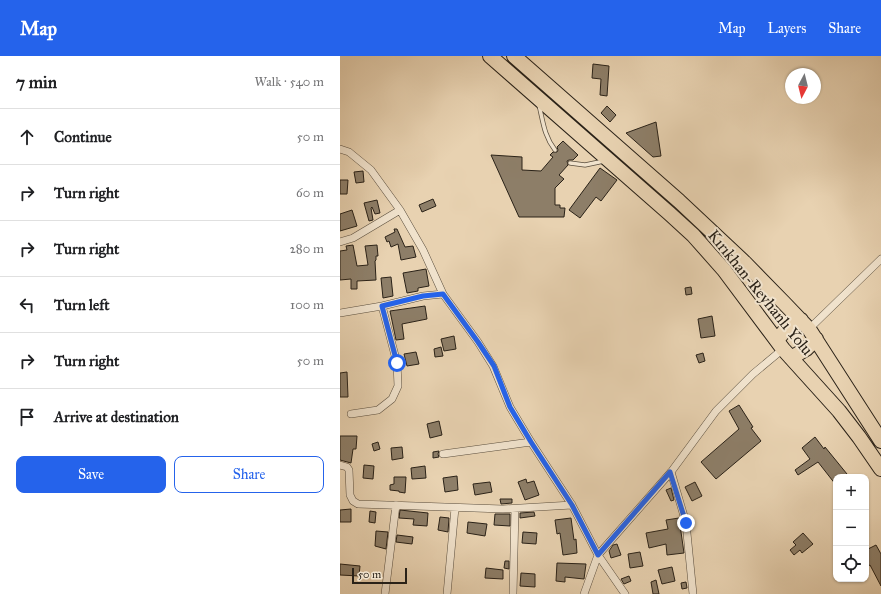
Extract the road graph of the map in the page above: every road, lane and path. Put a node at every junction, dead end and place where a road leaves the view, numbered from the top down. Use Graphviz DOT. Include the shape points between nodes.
graph roads {
  1 [pos="490,56"];
  2 [pos="514,56"];
  3 [pos="532,94"];
  4 [pos="341,148"];
  5 [pos="555,150"];
  6 [pos="608,160"];
  7 [pos="570,163"];
  8 [pos="400,210"];
  9 [pos="340,242"];
  10 [pos="881,259"];
  11 [pos="443,294"];
  12 [pos="382,306"];
  13 [pos="340,313"];
  14 [pos="808,329"];
  15 [pos="784,349"];
  16 [pos="351,414"];
  17 [pos="881,441"];
  18 [pos="531,442"];
  19 [pos="443,454"];
  20 [pos="340,465"];
  21 [pos="881,469"];
  22 [pos="670,472"];
  23 [pos="396,505"];
  24 [pos="572,505"];
  25 [pos="456,508"];
  26 [pos="515,509"];
  27 [pos="598,555"];
  28 [pos="385,594"];
  29 [pos="446,594"];
  30 [pos="513,594"];
  31 [pos="584,594"];
  32 [pos="625,594"];
  33 [pos="693,594"];
  1 -- 3 [label="highway, Kırıkhan-Reyhanlı Yolu"];
  2 -- 14 [label="highway, Kırıkhan-Reyhanlı Yolu" via="711,231"];
  3 -- 5 [label="lane" via="539,106 544,130"];
  3 -- 6 [label="highway, Kırıkhan-Reyhanlı Yolu"];
  4 -- 8 [label="street" via="371,170"];
  6 -- 7 [label="lane" via="585,165"];
  6 -- 15 [label="highway, Kırıkhan-Reyhanlı Yolu" via="670,214 711,255"];
  8 -- 9 [label="street" via="353,238"];
  8 -- 11 [label="street" via="423,250"];
  10 -- 14 [label="street"];
  11 -- 12 [label="street"];
  11 -- 18 [label="street" via="494,366 510,407"];
  12 -- 13 [label="street"];
  12 -- 16 [label="street" via="397,363 398,386 392,399 378,410"];
  14 -- 15 [label="highway" via="806,349"];
  14 -- 15 [label="highway" via="787,328"];
  14 -- 17 [label="highway, Kırıkhan-Reyhanlı Yolu"];
  15 -- 21 [label="highway, Kırıkhan-Reyhanlı Yolu" via="839,411"];
  15 -- 22 [label="street" via="716,410"];
  18 -- 19 [label="street"];
  18 -- 24 [label="street"];
  20 -- 23 [label="street" via="349,470 350,495 353,501 365,505"];
  22 -- 27 [label="street"];
  22 -- 33 [label="street" via="686,523"];
  23 -- 25 [label="street"];
  23 -- 28 [label="street"];
  24 -- 26 [label="street"];
  24 -- 27 [label="street"];
  25 -- 26 [label="street"];
  25 -- 29 [label="street"];
  26 -- 30 [label="street"];
  27 -- 31 [label="street"];
  27 -- 32 [label="street"];
}
